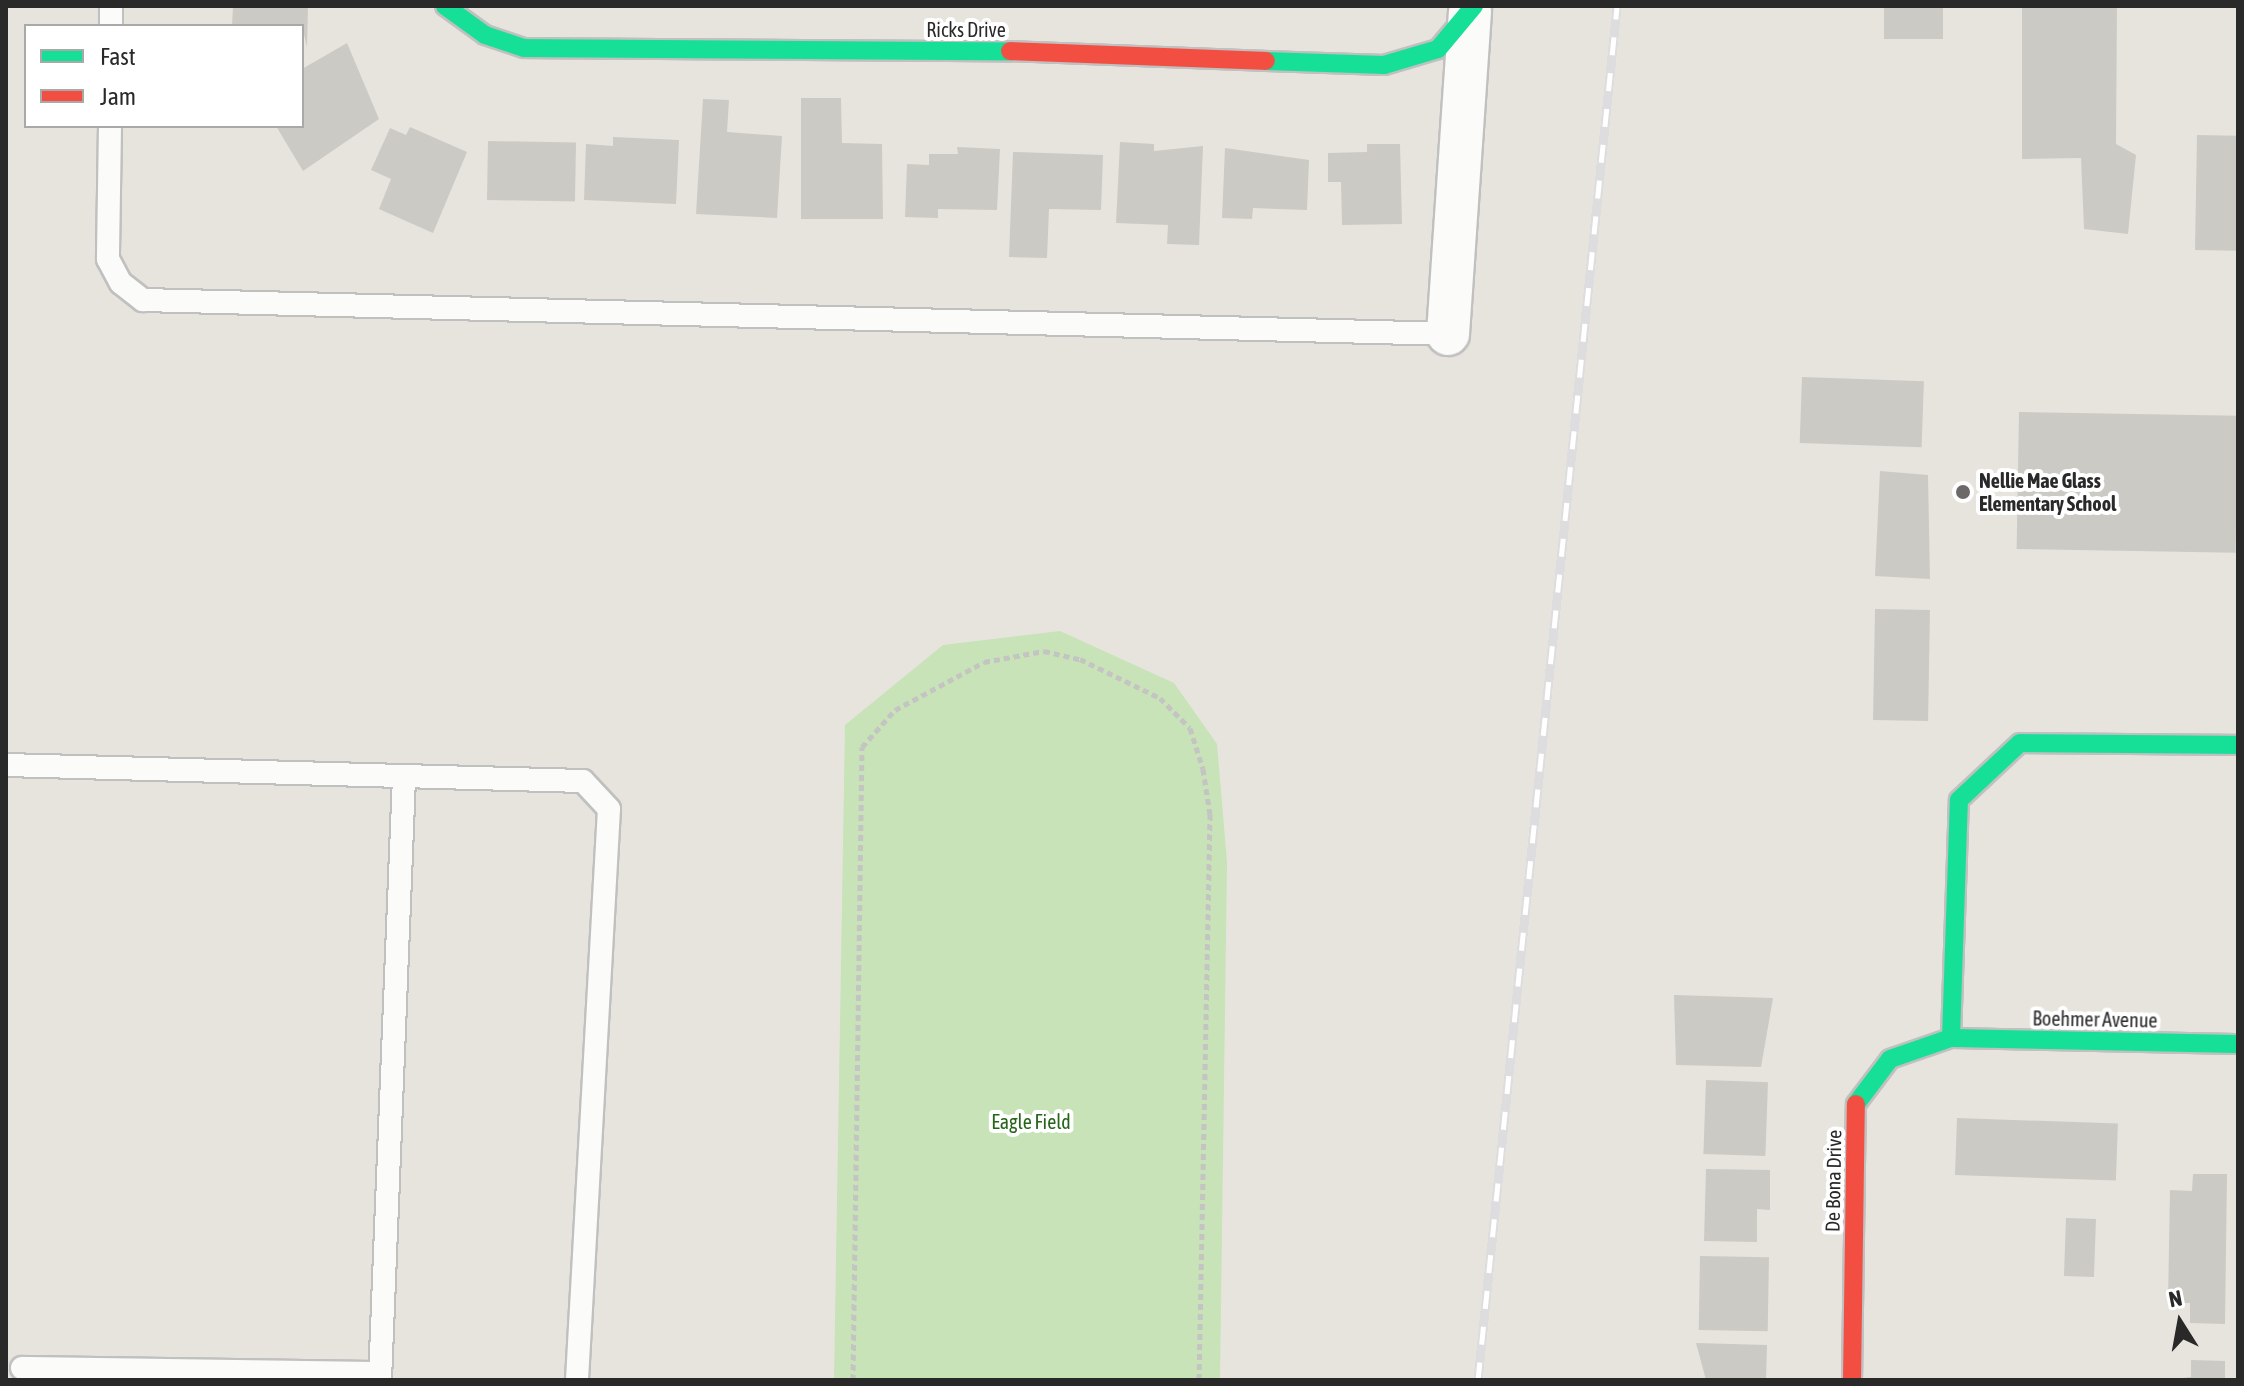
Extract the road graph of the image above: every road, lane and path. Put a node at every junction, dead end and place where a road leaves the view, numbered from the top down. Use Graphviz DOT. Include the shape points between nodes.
graph roads {
  1 [pos="445,6"];
  2 [pos="1472,9"];
  3 [pos="110,128"];
  4 [pos="1448,334"];
  5 [pos="2238,745"];
  6 [pos="6,765"];
  7 [pos="404,776"];
  8 [pos="1951,1038"];
  9 [pos="2238,1044"];
  10 [pos="22,1368"];
  11 [pos="179,1374"];
  12 [pos="380,1376"];
  13 [pos="577,1380"];
  14 [pos="853,1380"];
  15 [pos="1199,1380"];
  16 [pos="1852,1380"];
  1 -- 2 [label="street, Ricks Drive" via="485,35 540,49 987,50 1384,65 1438,49"];
  2 -- 4 [label="street"];
  3 -- 4 [label="lane" via="108,259 121,283 143,300"];
  5 -- 8 [label="street" via="2020,743 1959,800"];
  6 -- 7 [label="lane"];
  7 -- 12 [label="lane"];
  7 -- 13 [label="lane" via="583,781 609,809"];
  8 -- 9 [label="street, Boehmer Avenue"];
  8 -- 16 [label="street, De Bona Drive" via="1890,1059 1856,1101"];
  10 -- 11 [label="lane"];
  11 -- 12 [label="lane"];
  14 -- 15 [label="path" via="862,747 895,710 984,662 1044,651 1080,659 1160,698 1190,728 1203,769 1210,814"];
}
